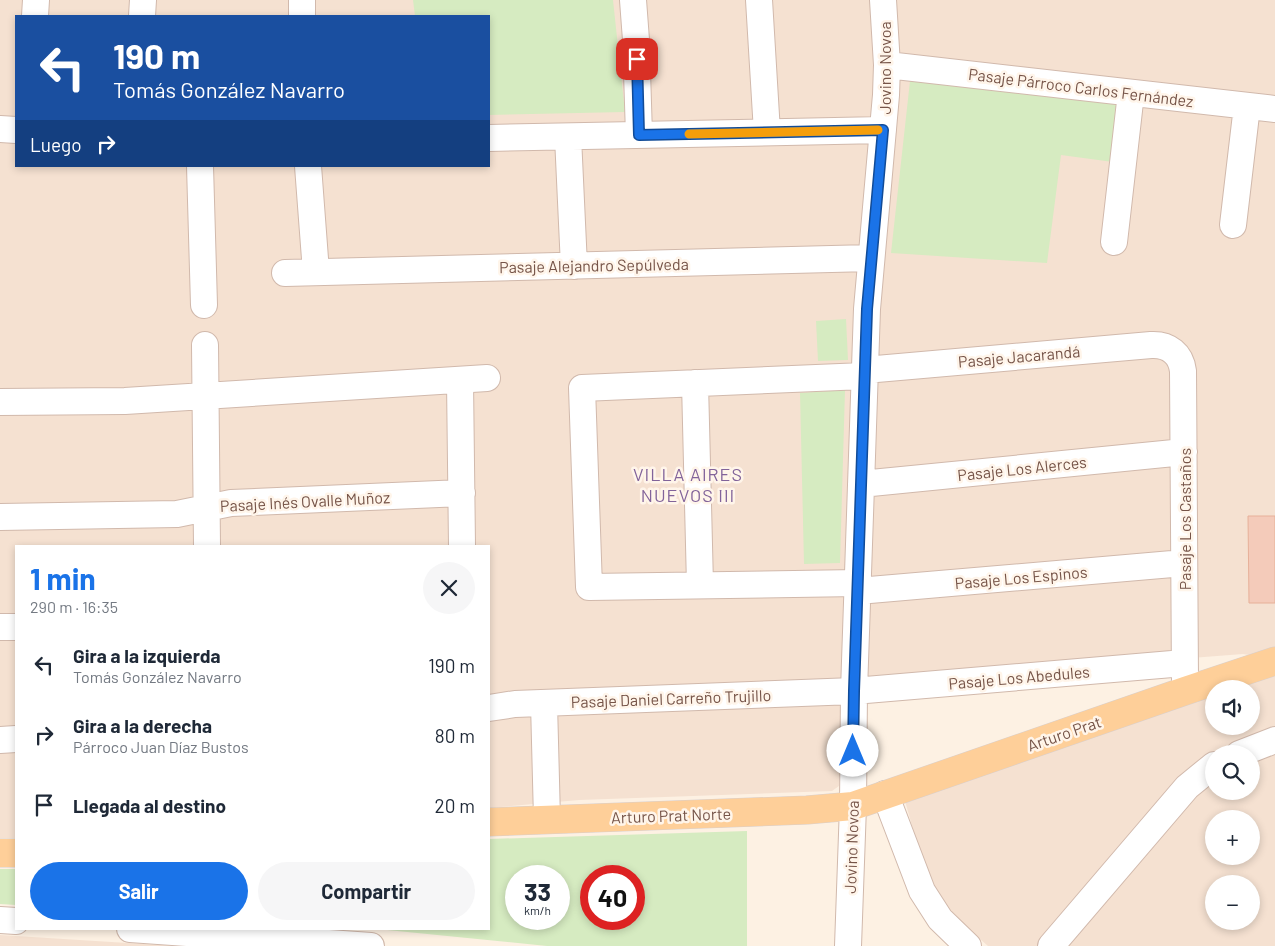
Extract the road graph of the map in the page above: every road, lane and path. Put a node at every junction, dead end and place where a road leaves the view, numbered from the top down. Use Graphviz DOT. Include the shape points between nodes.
graph roads {
  1 [pos="36,0"];
  2 [pos="143,0"];
  3 [pos="302,0"];
  4 [pos="633,0"];
  5 [pos="759,0"];
  6 [pos="883,0"];
  7 [pos="35,15"];
  8 [pos="142,15"];
  9 [pos="302,15"];
  10 [pos="887,65"];
  11 [pos="1130,93"];
  12 [pos="1247,106"];
  13 [pos="1275,110"];
  14 [pos="0,129"];
  15 [pos="15,130"];
  16 [pos="883,130"];
  17 [pos="767,132"];
  18 [pos="639,135"];
  19 [pos="568,136"];
  20 [pos="490,138"];
  21 [pos="200,167"];
  22 [pos="308,167"];
  23 [pos="1233,225"];
  24 [pos="1114,242"];
  25 [pos="871,258"];
  26 [pos="574,266"];
  27 [pos="316,272"];
  28 [pos="285,273"];
  29 [pos="204,305"];
  30 [pos="205,345"];
  31 [pos="1173,350"];
  32 [pos="865,373"];
  33 [pos="487,378"];
  34 [pos="460,381"];
  35 [pos="695,383"];
  36 [pos="205,395"];
  37 [pos="0,402"];
  38 [pos="1184,452"];
  39 [pos="861,484"];
  40 [pos="462,493"];
  41 [pos="207,508"];
  42 [pos="0,517"];
  43 [pos="207,545"];
  44 [pos="462,545"];
  45 [pos="1184,563"];
  46 [pos="700,585"];
  47 [pos="589,587"];
  48 [pos="858,587"];
  49 [pos="0,627"];
  50 [pos="15,627"];
  51 [pos="1275,661"];
  52 [pos="1184,664"];
  53 [pos="854,691"];
  54 [pos="1185,691"];
  55 [pos="544,703"];
  56 [pos="490,708"];
  57 [pos="15,739"];
  58 [pos="0,740"];
  59 [pos="1275,740"];
  60 [pos="1260,746"];
  61 [pos="1205,772"];
  62 [pos="886,794"];
  63 [pos="853,806"];
  64 [pos="547,819"];
  65 [pos="490,822"];
  66 [pos="0,853"];
  67 [pos="15,853"];
  68 [pos="0,920"];
  69 [pos="15,921"];
  70 [pos="142,930"];
  71 [pos="214,936"];
  72 [pos="371,946"];
  73 [pos="848,946"];
  74 [pos="968,946"];
  75 [pos="1051,946"];
  1 -- 7 [label="street"];
  2 -- 8 [label="street"];
  3 -- 9 [label="street"];
  4 -- 18 [label="street"];
  5 -- 17 [label="street"];
  6 -- 10 [label="street, Jovino Novoa"];
  10 -- 11 [label="street, Pasaje Párroco Carlos Fernández"];
  10 -- 16 [label="street, Jovino Novoa"];
  11 -- 12 [label="street, Pasaje Párroco Carlos Fernández"];
  11 -- 24 [label="street"];
  12 -- 13 [label="street, Pasaje Párroco Carlos Fernández"];
  12 -- 23 [label="street"];
  14 -- 15 [label="street"];
  16 -- 17 [label="street"];
  16 -- 25 [label="street, Jovino Novoa"];
  17 -- 18 [label="street"];
  18 -- 19 [label="street"];
  19 -- 20 [label="street"];
  19 -- 26 [label="street"];
  21 -- 29 [label="street"];
  22 -- 27 [label="street"];
  25 -- 26 [label="street, Pasaje Alejandro Sepúlveda"];
  25 -- 32 [label="street, Jovino Novoa"];
  26 -- 27 [label="street, Pasaje Alejandro Sepúlveda"];
  27 -- 28 [label="street, Pasaje Alejandro Sepúlveda"];
  30 -- 36 [label="street"];
  31 -- 32 [label="street, Pasaje Jacarandá" via="1152,345"];
  31 -- 38 [label="street, Pasaje Los Castaños" via="1182,363 1183,371"];
  32 -- 35 [label="street, Pasaje Jacarandá"];
  32 -- 39 [label="street, Jovino Novoa"];
  33 -- 34 [label="street"];
  34 -- 36 [label="street"];
  34 -- 40 [label="street"];
  35 -- 46 [label="street"];
  35 -- 47 [label="street, Pasaje Jacarandá" via="582,388"];
  36 -- 37 [label="street" via="125,401"];
  36 -- 41 [label="street"];
  38 -- 39 [label="street, Pasaje Los Alerces"];
  38 -- 45 [label="street, Pasaje Los Castaños"];
  39 -- 48 [label="street, Jovino Novoa"];
  40 -- 41 [label="street, Pasaje Inés Ovalle Muñoz" via="230,503"];
  40 -- 44 [label="street"];
  41 -- 42 [label="street, Pasaje Inés Ovalle Muñoz" via="177,514"];
  41 -- 43 [label="street"];
  45 -- 48 [label="street, Pasaje Los Espinos"];
  45 -- 52 [label="street, Pasaje Los Castaños"];
  46 -- 47 [label="street, Pasaje Los Espinos"];
  46 -- 48 [label="street, Pasaje Los Espinos"];
  48 -- 53 [label="street, Jovino Novoa"];
  49 -- 50 [label="street"];
  51 -- 54 [label="main road, Arturo Prat"];
  52 -- 53 [label="street, Pasaje Los Abedules"];
  52 -- 54 [label="street, Pasaje Los Castaños"];
  53 -- 55 [label="street, Pasaje Daniel Carreño Trujillo"];
  53 -- 63 [label="street, Jovino Novoa"];
  54 -- 62 [label="main road, Arturo Prat"];
  55 -- 56 [label="street, Pasaje Daniel Carreño Trujillo"];
  55 -- 64 [label="street"];
  57 -- 58 [label="street"];
  59 -- 60 [label="street"];
  61 -- 75 [label="street" via="1187,787"];
  62 -- 63 [label="main road, Arturo Prat"];
  62 -- 74 [label="street" via="922,891 940,919"];
  63 -- 64 [label="main road, Arturo Prat Norte"];
  63 -- 73 [label="street, Jovino Novoa"];
  64 -- 65 [label="main road, Arturo Prat Norte"];
  66 -- 67 [label="main road"];
  68 -- 69 [label="street"];
  70 -- 71 [label="street"];
  71 -- 72 [label="street"];
}
